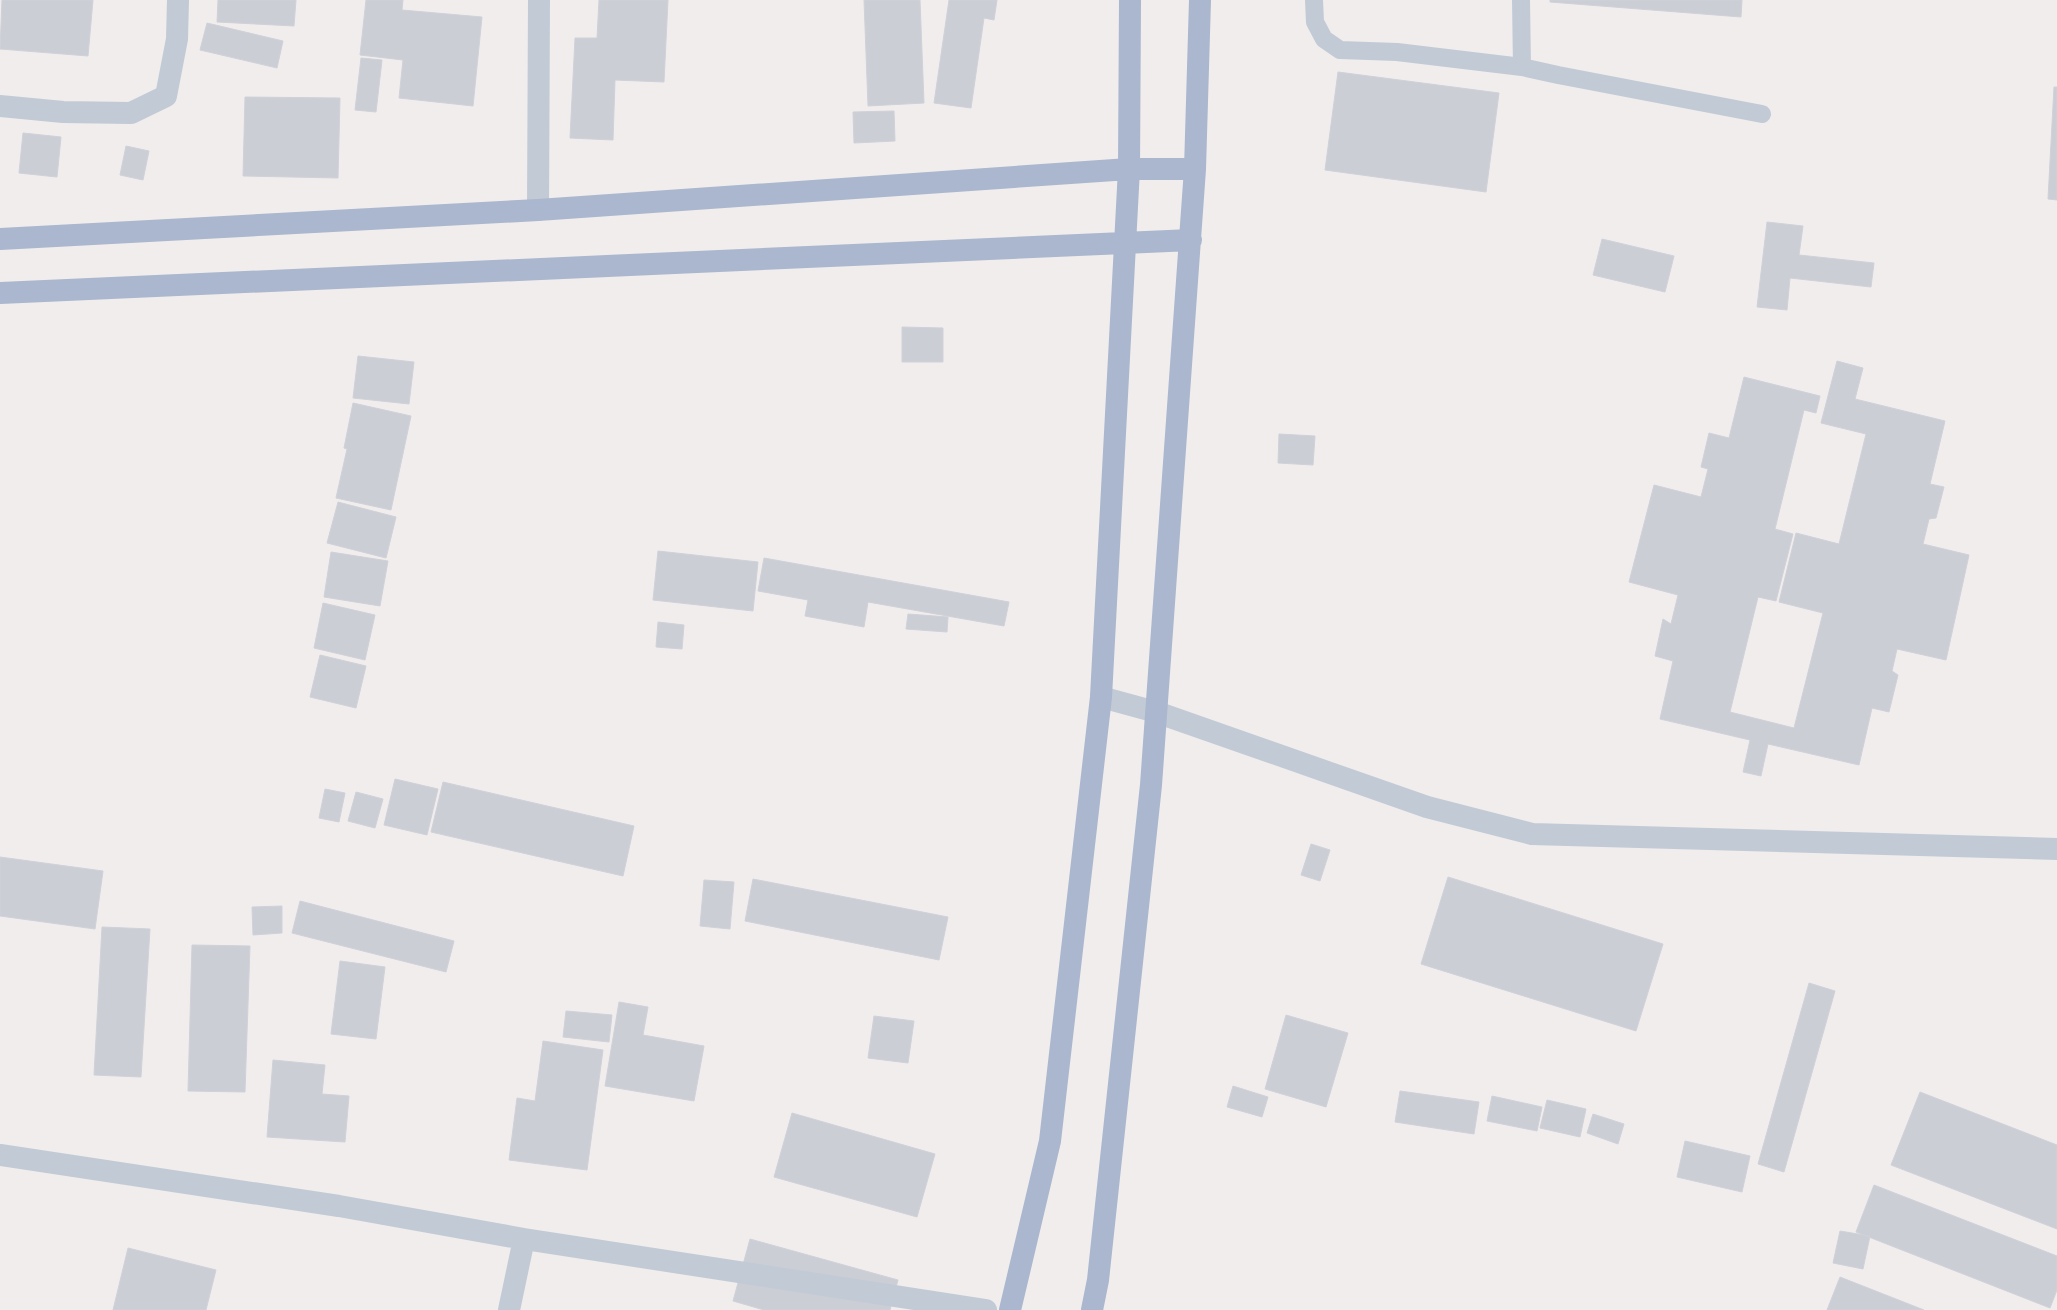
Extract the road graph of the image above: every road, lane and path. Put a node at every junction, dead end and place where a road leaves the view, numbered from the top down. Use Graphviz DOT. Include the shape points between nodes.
graph roads {
  1 [pos="178,0"];
  2 [pos="539,0"];
  3 [pos="1130,0"];
  4 [pos="1200,0"];
  5 [pos="1314,0"];
  6 [pos="1522,0"];
  7 [pos="1522,67"];
  8 [pos="0,106"];
  9 [pos="1762,114"];
  10 [pos="1129,169"];
  11 [pos="1195,169"];
  12 [pos="538,210"];
  13 [pos="0,240"];
  14 [pos="1191,240"];
  15 [pos="1126,243"];
  16 [pos="0,293"];
  17 [pos="1101,697"];
  18 [pos="1156,712"];
  19 [pos="2057,849"];
  20 [pos="0,1155"];
  21 [pos="524,1239"];
  22 [pos="508,1310"];
  23 [pos="986,1310"];
  24 [pos="1010,1310"];
  25 [pos="1092,1310"];
  1 -- 8 [label="street" via="177,39 166,96 131,113 63,112"];
  2 -- 12 [label="street"];
  3 -- 10 [label="main road"];
  4 -- 11 [label="main road"];
  5 -- 7 [label="lane" via="1314,22 1324,39 1340,50 1397,52"];
  6 -- 7 [label="lane"];
  7 -- 9 [label="lane"];
  10 -- 11 [label="main road"];
  10 -- 12 [label="main road"];
  10 -- 15 [label="main road"];
  11 -- 14 [label="main road"];
  12 -- 13 [label="main road"];
  14 -- 15 [label="main road"];
  14 -- 18 [label="main road"];
  15 -- 16 [label="main road"];
  15 -- 17 [label="main road"];
  17 -- 18 [label="street"];
  17 -- 24 [label="main road" via="1050,1141"];
  18 -- 19 [label="street" via="1427,807 1532,834"];
  18 -- 25 [label="main road" via="1151,785 1098,1280"];
  20 -- 21 [label="street" via="339,1206"];
  21 -- 22 [label="street"];
  21 -- 23 [label="street"];
}
